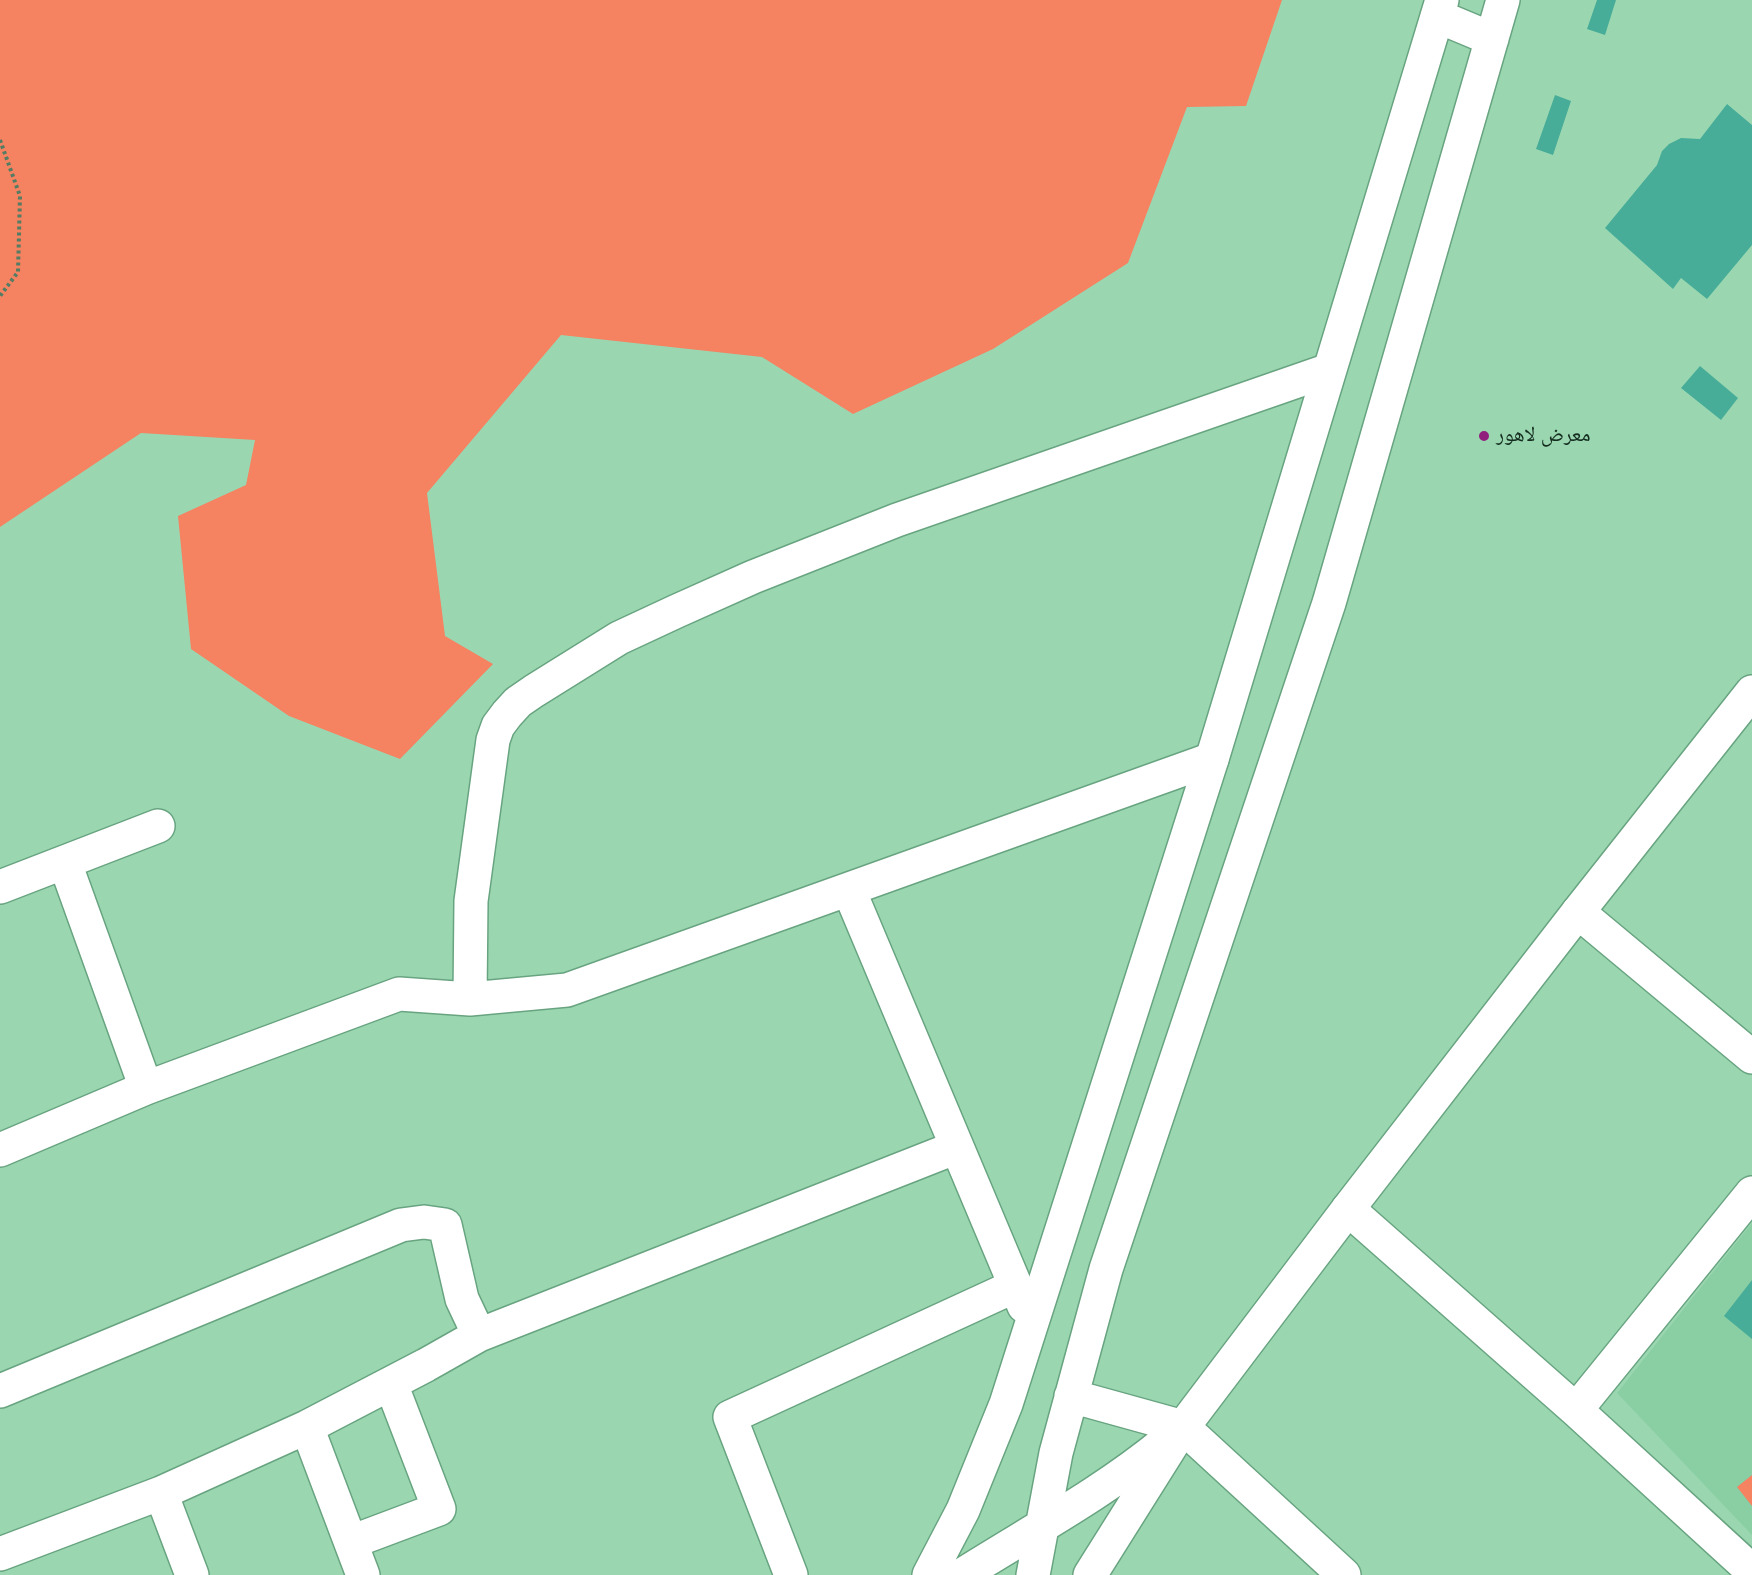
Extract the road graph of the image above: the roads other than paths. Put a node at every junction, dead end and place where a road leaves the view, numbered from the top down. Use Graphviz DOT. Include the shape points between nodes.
graph roads {
  1 [pos="1503,0"];
  2 [pos="1440,8"];
  3 [pos="1492,39"];
  4 [pos="1329,370"];
  5 [pos="1752,692"];
  6 [pos="1212,759"];
  7 [pos="158,826"];
  8 [pos="65,863"];
  9 [pos="0,887"];
  10 [pos="849,890"];
  11 [pos="1578,912"];
  12 [pos="470,999"];
  13 [pos="1752,1057"];
  14 [pos="146,1088"];
  15 [pos="957,1147"];
  16 [pos="0,1150"];
  17 [pos="1752,1193"];
  18 [pos="1348,1209"];
  19 [pos="1016,1286"];
  20 [pos="462,1299"];
  21 [pos="1032,1323"];
  22 [pos="479,1335"];
  23 [pos="426,1365"];
  24 [pos="391,1384"];
  25 [pos="0,1390"];
  26 [pos="1071,1396"];
  27 [pos="1576,1410"];
  28 [pos="307,1427"];
  29 [pos="1183,1427"];
  30 [pos="161,1493"];
  31 [pos="1041,1525"];
  32 [pos="351,1542"];
  33 [pos="1,1550"];
  34 [pos="1752,1571"];
  35 [pos="192,1575"];
  36 [pos="363,1575"];
  37 [pos="791,1575"];
  38 [pos="929,1575"];
  39 [pos="962,1575"];
  40 [pos="1033,1575"];
  41 [pos="1090,1575"];
  42 [pos="1344,1575"];
  1 -- 3 [label="street"];
  2 -- 3 [label="street"];
  2 -- 4 [label="street"];
  3 -- 26 [label="street" via="1329,603 1106,1269"];
  4 -- 6 [label="street"];
  4 -- 12 [label="street" via="897,520 753,577 619,638 534,690 507,714 493,740 471,901"];
  5 -- 11 [label="street"];
  6 -- 10 [label="street"];
  6 -- 21 [label="street"];
  7 -- 8 [label="street"];
  8 -- 9 [label="street"];
  8 -- 14 [label="street"];
  10 -- 12 [label="street" via="567,990"];
  10 -- 15 [label="street"];
  11 -- 13 [label="street"];
  11 -- 18 [label="street"];
  12 -- 14 [label="street" via="399,994"];
  14 -- 16 [label="street"];
  15 -- 19 [label="street"];
  15 -- 22 [label="street"];
  17 -- 27 [label="street"];
  18 -- 27 [label="street"];
  18 -- 29 [label="street"];
  19 -- 21 [label="street"];
  19 -- 37 [label="street" via="730,1417"];
  20 -- 22 [label="street"];
  20 -- 23 [label="street"];
  20 -- 25 [label="street" via="444,1225 401,1225"];
  21 -- 38 [label="street" via="981,1470"];
  22 -- 23 [label="street"];
  23 -- 24 [label="street"];
  24 -- 28 [label="street"];
  24 -- 32 [label="street" via="439,1509"];
  26 -- 29 [label="street"];
  26 -- 31 [label="street"];
  27 -- 34 [label="street"];
  28 -- 30 [label="street"];
  28 -- 32 [label="street"];
  29 -- 31 [label="street" via="1141,1461"];
  29 -- 41 [label="street"];
  29 -- 42 [label="street"];
  30 -- 33 [label="street"];
  30 -- 35 [label="street"];
  31 -- 39 [label="street"];
  31 -- 40 [label="street"];
  32 -- 36 [label="street"];
}
